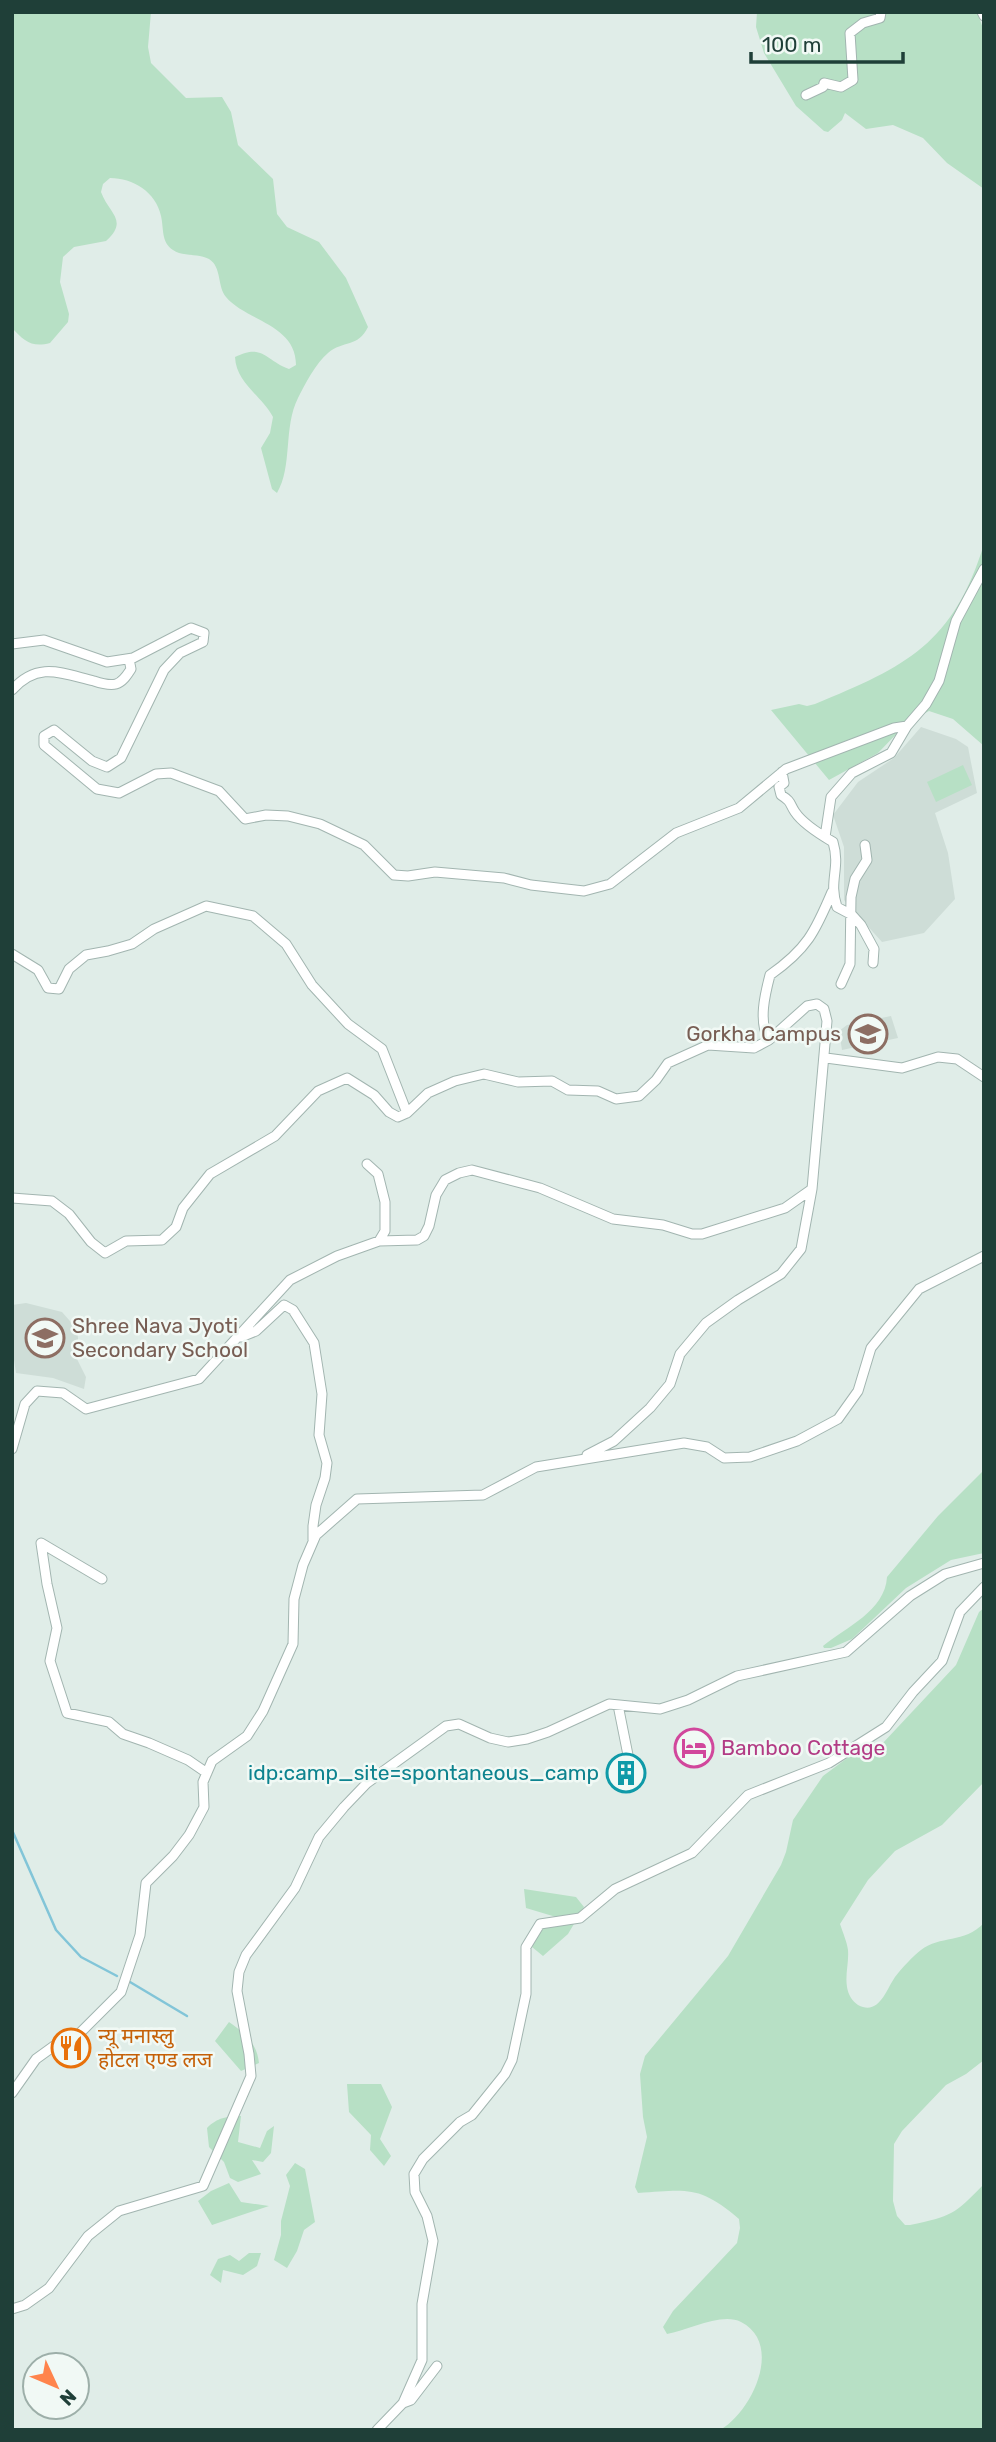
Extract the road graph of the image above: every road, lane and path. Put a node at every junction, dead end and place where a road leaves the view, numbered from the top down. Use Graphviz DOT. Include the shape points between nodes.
graph roads {
  1 [pos="881,12"];
  2 [pos="806,95"];
  3 [pos="984,569"];
  4 [pos="12,645"];
  5 [pos="129,659"];
  6 [pos="12,690"];
  7 [pos="907,726"];
  8 [pos="782,772"];
  9 [pos="825,837"];
  10 [pos="865,845"];
  11 [pos="832,892"];
  12 [pos="849,914"];
  13 [pos="12,954"];
  14 [pos="873,963"];
  15 [pos="841,984"];
  16 [pos="769,1040"];
  17 [pos="826,1058"];
  18 [pos="984,1077"];
  19 [pos="407,1113"];
  20 [pos="367,1164"];
  21 [pos="812,1189"];
  22 [pos="12,1198"];
  23 [pos="379,1241"];
  24 [pos="984,1256"];
  25 [pos="236,1339"];
  26 [pos="12,1449"];
  27 [pos="569,1462"];
  28 [pos="313,1540"];
  29 [pos="984,1563"];
  30 [pos="102,1579"];
  31 [pos="984,1587"];
  32 [pos="618,1705"];
  33 [pos="629,1760"];
  34 [pos="207,1773"];
  35 [pos="12,2093"];
  36 [pos="12,2309"];
  37 [pos="437,2366"];
  38 [pos="403,2403"];
  39 [pos="377,2430"];
  1 -- 2 [label="street" via="880,18 850,33 853,80 841,87 824,83 823,88"];
  3 -- 7 [label="street" via="956,621 939,681"];
  4 -- 5 [label="street" via="44,640 107,662"];
  5 -- 6 [label="street" via="131,669 115,685 40,671"];
  5 -- 8 [label="street" via="191,628 204,633 203,642 180,653 164,670 121,758 107,767 92,761 54,730 44,736 44,746 97,789 119,793 156,774 171,773 219,791 245,819 288,816 320,824 364,845 394,875 435,872 584,891 610,884 676,833 739,808"];
  7 -- 8 [label="street"];
  7 -- 9 [label="street" via="891,753 852,773 831,797"];
  8 -- 9 [label="street" via="781,795"];
  9 -- 11 [label="street" via="833,842 836,853"];
  10 -- 12 [label="street" via="867,860 855,879"];
  11 -- 12 [label="street" via="837,907"];
  11 -- 16 [label="street" via="815,931 794,958 770,975 764,1020"];
  12 -- 14 [label="street" via="874,949"];
  12 -- 15 [label="street" via="850,964"];
  13 -- 19 [label="street" via="38,970 48,988 59,989 69,969 86,955 132,944 206,906 253,916 286,944 312,985 348,1024 382,1049"];
  16 -- 17 [label="street" via="807,1006 817,1004 827,1021"];
  16 -- 19 [label="street" via="754,1048 708,1045 668,1063 639,1096 616,1099 598,1091 568,1090 552,1081 518,1082 484,1074 428,1093"];
  17 -- 18 [label="street" via="902,1068 938,1057 957,1059"];
  17 -- 21 [label="street"];
  19 -- 22 [label="street" via="398,1118 347,1077 318,1091 275,1136 210,1174 183,1208 176,1227 162,1240 126,1241 105,1253 52,1201"];
  20 -- 23 [label="street" via="378,1174 385,1202 385,1231"];
  21 -- 23 [label="street" via="785,1208 692,1234 613,1219 540,1188 472,1170 445,1180 424,1236"];
  21 -- 27 [label="street" via="802,1249 781,1274 706,1323 680,1354 670,1384 623,1433"];
  23 -- 25 [label="street" via="290,1280"];
  24 -- 27 [label="street" via="919,1289 870,1348 858,1391 838,1419 797,1441 750,1457 724,1458 707,1447 684,1443"];
  25 -- 26 [label="street" via="199,1379 86,1409 63,1393 37,1391 25,1404"];
  25 -- 28 [label="street" via="256,1331 284,1305 314,1343 322,1394 319,1435 327,1463"];
  27 -- 28 [label="street" via="536,1467 483,1496 357,1499"];
  28 -- 34 [label="street" via="294,1599 293,1644 263,1712 247,1736 212,1761"];
  29 -- 32 [label="street" via="945,1574 846,1651 737,1676 660,1709"];
  30 -- 34 [label="street" via="41,1542 57,1628 50,1661 67,1713 109,1722 123,1734 188,1760"];
  31 -- 38 [label="street" via="960,1612 942,1661 886,1727 829,1763 748,1795 692,1853 615,1889 580,1918 540,1924 526,1947 526,1994 505,2074 414,2174 415,2192 433,2241 422,2304 422,2360"];
  32 -- 33 [label="street"];
  32 -- 36 [label="street" via="609,1704 527,1740 508,1742 459,1724 446,1726 367,1783 318,1837 295,1888 246,1955 239,1972 237,1991 251,2076 203,2186 119,2211 88,2236 49,2288"];
  34 -- 35 [label="street" via="204,1807 189,1835 146,1883 140,1935 121,1992 78,2035 36,2059"];
  37 -- 38 [label="street" via="411,2400"];
  38 -- 39 [label="street"];
}
